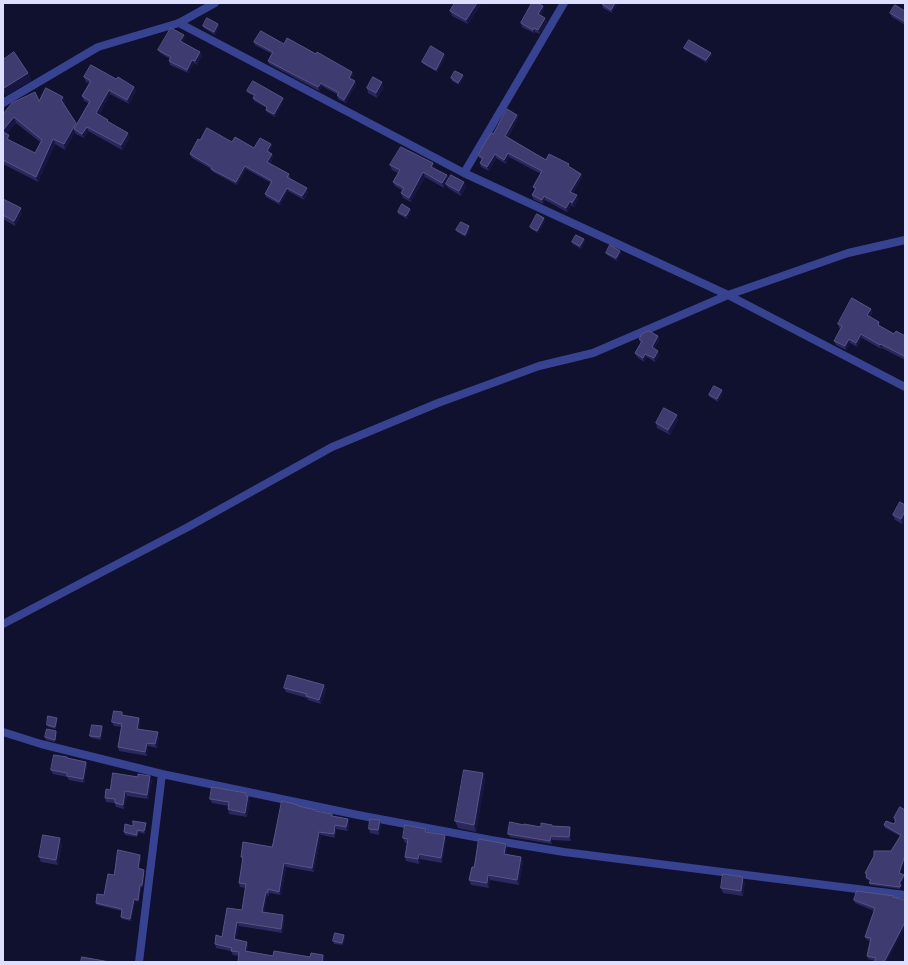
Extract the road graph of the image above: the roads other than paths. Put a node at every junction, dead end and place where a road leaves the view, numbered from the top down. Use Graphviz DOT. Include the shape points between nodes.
graph roads {
  1 [pos="215,3"];
  2 [pos="564,3"];
  3 [pos="179,23"];
  4 [pos="3,103"];
  5 [pos="464,173"];
  6 [pos="905,240"];
  7 [pos="728,295"];
  8 [pos="905,387"];
  9 [pos="3,624"];
  10 [pos="3,732"];
  11 [pos="162,774"];
  12 [pos="905,895"];
  13 [pos="139,962"];
  1 -- 3 [label="street"];
  2 -- 5 [label="street"];
  3 -- 4 [label="street" via="98,47"];
  3 -- 5 [label="street"];
  5 -- 7 [label="street"];
  6 -- 7 [label="street" via="848,253"];
  7 -- 8 [label="street"];
  7 -- 9 [label="street" via="593,353 539,366 438,403 332,447 188,527"];
  10 -- 11 [label="street"];
  11 -- 12 [label="street" via="358,815 564,852"];
  11 -- 13 [label="street"];
}
